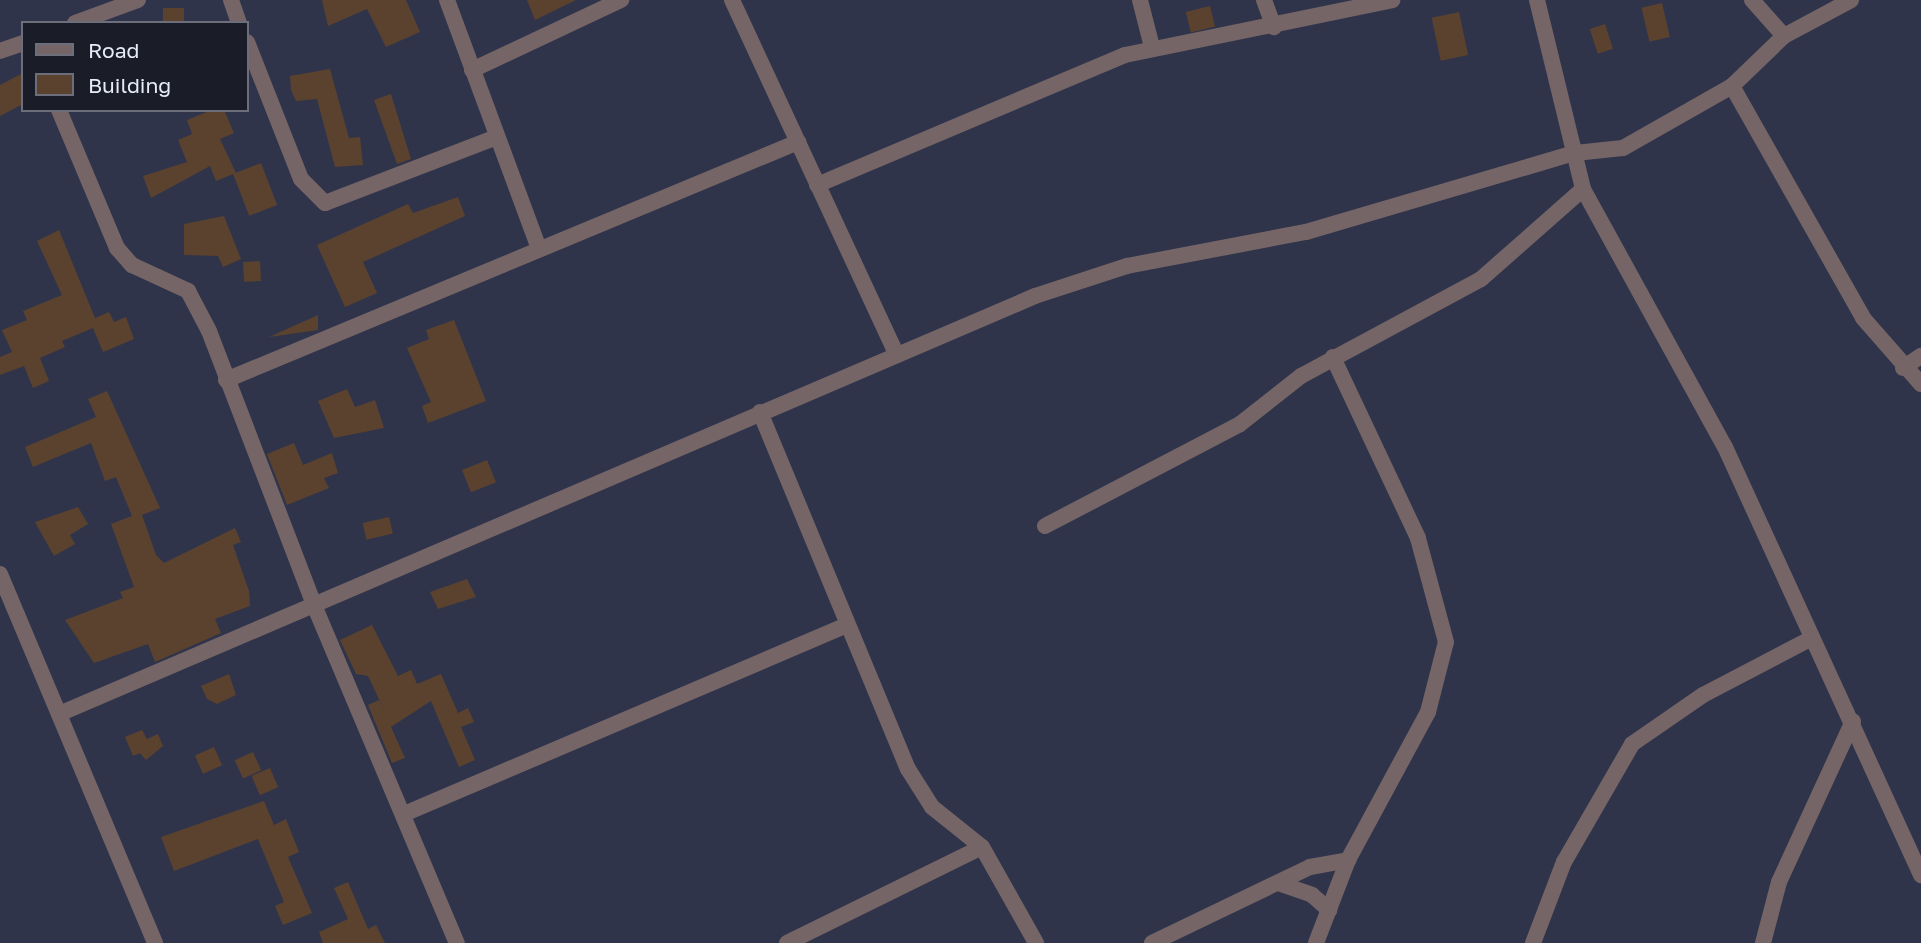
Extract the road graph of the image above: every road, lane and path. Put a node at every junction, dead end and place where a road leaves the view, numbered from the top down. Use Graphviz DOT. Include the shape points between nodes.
graph roads {
  1 [pos="138,0"];
  2 [pos="231,0"];
  3 [pos="447,0"];
  4 [pos="621,0"];
  5 [pos="732,0"];
  6 [pos="1140,0"];
  7 [pos="1264,0"];
  8 [pos="1392,0"];
  9 [pos="1537,0"];
  10 [pos="1752,0"];
  11 [pos="1851,0"];
  12 [pos="111,4"];
  13 [pos="79,21"];
  14 [pos="238,21"];
  15 [pos="1274,27"];
  16 [pos="1784,36"];
  17 [pos="21,44"];
  18 [pos="248,45"];
  19 [pos="1152,47"];
  20 [pos="0,51"];
  21 [pos="472,69"];
  22 [pos="1732,86"];
  23 [pos="60,112"];
  24 [pos="497,137"];
  25 [pos="797,142"];
  26 [pos="1575,153"];
  27 [pos="817,185"];
  28 [pos="1583,190"];
  29 [pos="539,249"];
  30 [pos="897,355"];
  31 [pos="1921,356"];
  32 [pos="1334,357"];
  33 [pos="1903,368"];
  34 [pos="226,380"];
  35 [pos="1921,384"];
  36 [pos="760,412"];
  37 [pos="1045,526"];
  38 [pos="0,574"];
  39 [pos="314,606"];
  40 [pos="844,626"];
  41 [pos="1812,638"];
  42 [pos="58,713"];
  43 [pos="1853,721"];
  44 [pos="404,814"];
  45 [pos="982,846"];
  46 [pos="1348,860"];
  47 [pos="1921,875"];
  48 [pos="1279,883"];
  49 [pos="1329,910"];
  50 [pos="155,943"];
  51 [pos="457,943"];
  52 [pos="787,943"];
  53 [pos="1036,943"];
  54 [pos="1152,943"];
  55 [pos="1316,943"];
  56 [pos="1533,943"];
  57 [pos="1763,943"];
  1 -- 12 [label="street"];
  2 -- 14 [label="street"];
  3 -- 21 [label="street"];
  4 -- 21 [label="street"];
  5 -- 25 [label="street"];
  6 -- 19 [label="street"];
  7 -- 15 [label="street"];
  8 -- 15 [label="street"];
  9 -- 26 [label="street"];
  10 -- 16 [label="street"];
  11 -- 16 [label="street"];
  12 -- 13 [label="street"];
  15 -- 19 [label="street"];
  16 -- 22 [label="street"];
  17 -- 20 [label="street"];
  18 -- 24 [label="street" via="301,179 325,203"];
  19 -- 27 [label="street"];
  21 -- 24 [label="street"];
  22 -- 26 [label="street" via="1623,148"];
  22 -- 33 [label="street" via="1863,318"];
  23 -- 34 [label="street" via="117,248 132,265 188,291"];
  24 -- 29 [label="street"];
  25 -- 27 [label="street"];
  25 -- 29 [label="street"];
  26 -- 28 [label="street"];
  26 -- 30 [label="street" via="1306,232 1127,266 1035,296"];
  27 -- 30 [label="street"];
  28 -- 32 [label="street" via="1481,279"];
  28 -- 41 [label="street" via="1725,447"];
  29 -- 34 [label="street"];
  30 -- 36 [label="street"];
  31 -- 33 [label="street"];
  32 -- 37 [label="street" via="1240,424"];
  32 -- 46 [label="street" via="1418,538 1446,642 1428,712"];
  33 -- 35 [label="street"];
  34 -- 39 [label="street"];
  36 -- 39 [label="street"];
  36 -- 40 [label="street"];
  38 -- 42 [label="street"];
  39 -- 42 [label="street"];
  39 -- 44 [label="street"];
  40 -- 44 [label="street"];
  40 -- 45 [label="street" via="908,769 932,807"];
  41 -- 43 [label="street"];
  41 -- 56 [label="street" via="1703,695 1632,744 1564,862"];
  42 -- 50 [label="street"];
  43 -- 47 [label="street"];
  43 -- 57 [label="street" via="1784,870"];
  44 -- 51 [label="street"];
  45 -- 52 [label="street"];
  45 -- 53 [label="street"];
  46 -- 48 [label="street" via="1328,861"];
  46 -- 49 [label="street"];
  48 -- 49 [label="street" via="1312,895"];
  48 -- 54 [label="street"];
  49 -- 55 [label="street"];
}
